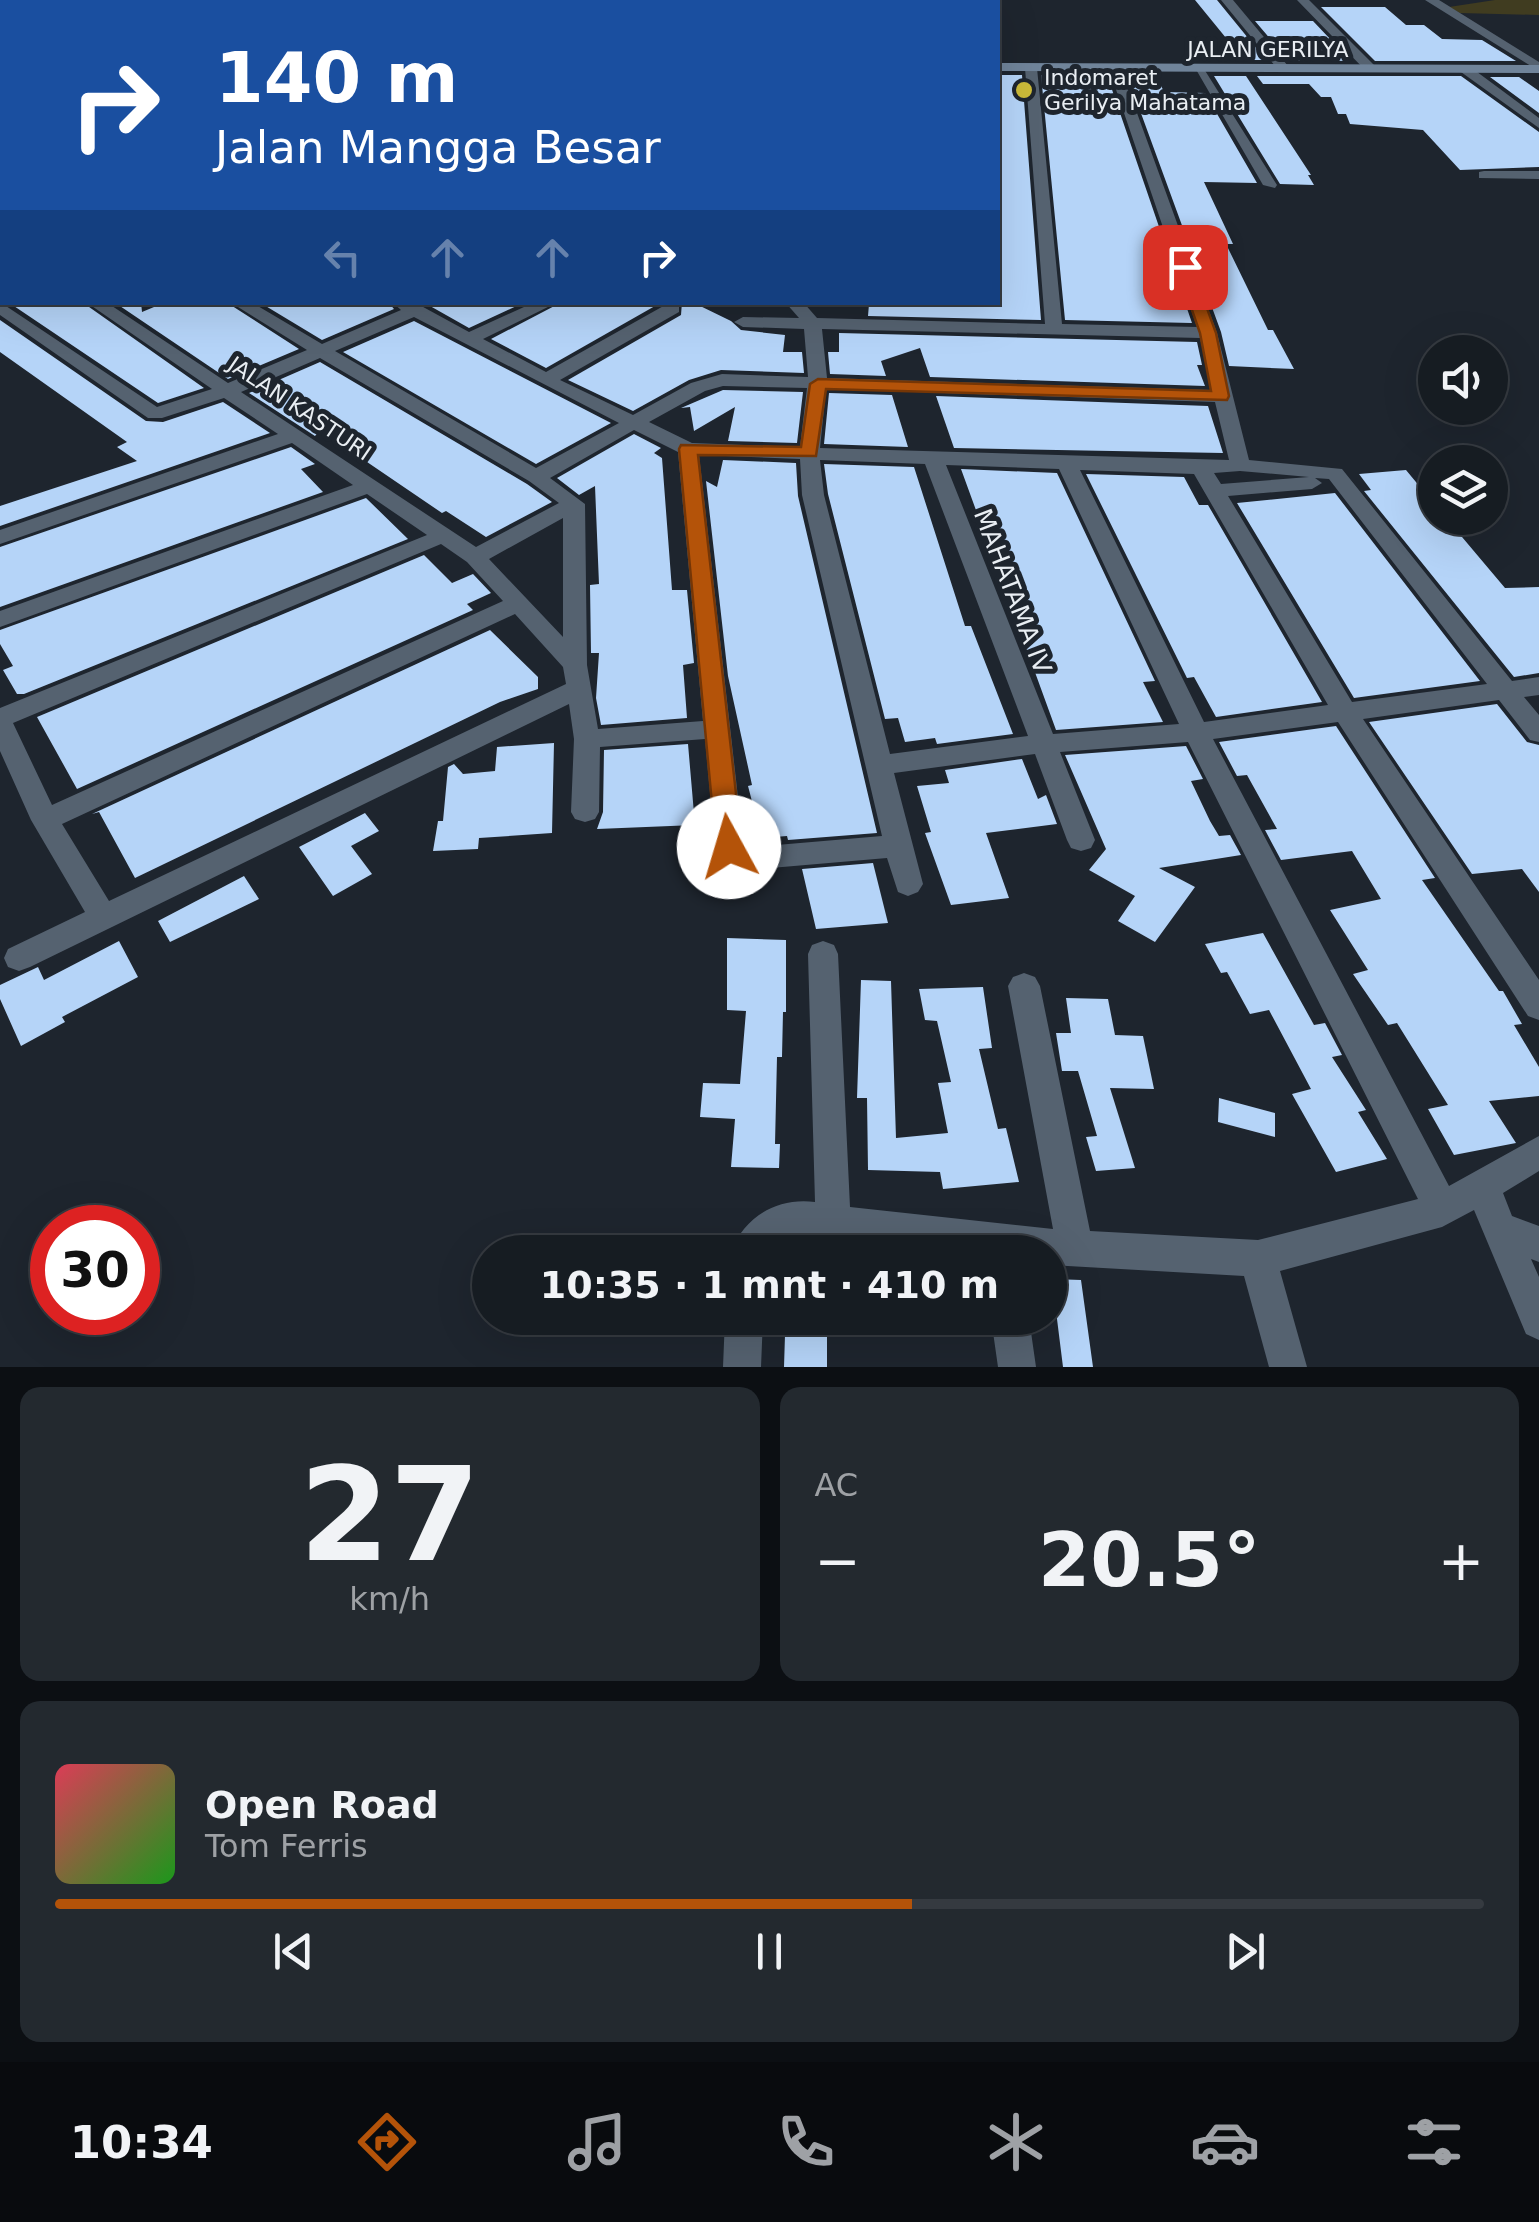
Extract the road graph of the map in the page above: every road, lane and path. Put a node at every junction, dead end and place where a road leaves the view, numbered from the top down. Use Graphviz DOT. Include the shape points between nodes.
graph roads {
  1 [pos="1227,0"];
  2 [pos="1303,0"];
  3 [pos="1430,0"];
  4 [pos="1000,68"];
  5 [pos="1030,68"];
  6 [pos="1115,68"];
  7 [pos="1371,68"];
  8 [pos="1539,68"];
  9 [pos="1198,69"];
  10 [pos="1284,69"];
  11 [pos="1464,69"];
  12 [pos="1539,124"];
  13 [pos="1484,175"];
  14 [pos="1539,175"];
  15 [pos="1270,185"];
  16 [pos="99,305"];
  17 [pos="243,305"];
  18 [pos="543,305"];
  19 [pos="796,305"];
  20 [pos="916,305"];
  21 [pos="0,306"];
  22 [pos="408,306"];
  23 [pos="673,308"];
  24 [pos="742,322"];
  25 [pos="814,326"];
  26 [pos="916,326"];
  27 [pos="1054,330"];
  28 [pos="1208,333"];
  29 [pos="468,339"];
  30 [pos="319,350"];
  31 [pos="546,380"];
  32 [pos="818,384"];
  33 [pos="229,390"];
  34 [pos="1221,396"];
  35 [pos="633,422"];
  36 [pos="296,436"];
  37 [pos="688,449"];
  38 [pos="810,452"];
  39 [pos="933,457"];
  40 [pos="1066,462"];
  41 [pos="1240,465"];
  42 [pos="536,477"];
  43 [pos="1206,479"];
  44 [pos="1345,482"];
  45 [pos="369,486"];
  46 [pos="574,504"];
  47 [pos="445,535"];
  48 [pos="0,537"];
  49 [pos="475,557"];
  50 [pos="515,605"];
  51 [pos="0,620"];
  52 [pos="576,677"];
  53 [pos="1539,686"];
  54 [pos="1504,690"];
  55 [pos="1343,709"];
  56 [pos="0,720"];
  57 [pos="717,729"];
  58 [pos="1196,732"];
  59 [pos="1539,733"];
  60 [pos="588,739"];
  61 [pos="1042,744"];
  62 [pos="882,765"];
  63 [pos="585,812"];
  64 [pos="45,820"];
  65 [pos="1081,840"];
  66 [pos="898,846"];
  67 [pos="908,884"];
  68 [pos="104,918"];
  69 [pos="823,954"];
  70 [pos="19,958"];
  71 [pos="1024,986"];
  72 [pos="1539,1006"];
  73 [pos="1539,1152"];
  74 [pos="1482,1189"];
  75 [pos="1442,1210"];
  76 [pos="833,1221"];
  77 [pos="1500,1228"];
  78 [pos="761,1235"];
  79 [pos="920,1235"];
  80 [pos="1539,1244"];
  81 [pos="1067,1248"];
  82 [pos="1075,1248"];
  83 [pos="1258,1258"];
  84 [pos="1539,1321"];
  85 [pos="743,1335"];
  86 [pos="1012,1335"];
  87 [pos="742,1367"];
  88 [pos="1017,1367"];
  89 [pos="1288,1367"];
  1 -- 10 [label="street"];
  2 -- 7 [label="street"];
  3 -- 8 [label="street"];
  4 -- 5 [label="street, JALAN GERILYA"];
  5 -- 6 [label="street, JALAN GERILYA"];
  5 -- 27 [label="street"];
  6 -- 9 [label="street, JALAN GERILYA"];
  6 -- 28 [label="street"];
  7 -- 10 [label="street, JALAN GERILYA"];
  7 -- 11 [label="street, JALAN GERILYA"];
  8 -- 11 [label="street, JALAN GERILYA"];
  9 -- 10 [label="street, JALAN GERILYA"];
  9 -- 15 [label="street"];
  11 -- 12 [label="street"];
  13 -- 14 [label="street"];
  16 -- 33 [label="street, JALAN KASTURI"];
  17 -- 30 [label="street"];
  18 -- 29 [label="street"];
  19 -- 25 [label="street"];
  20 -- 26 [label="street"];
  21 -- 33 [label="street" via="151,414"];
  22 -- 29 [label="street"];
  22 -- 30 [label="street"];
  23 -- 31 [label="street"];
  24 -- 25 [label="street"];
  25 -- 26 [label="street"];
  25 -- 32 [label="street"];
  26 -- 27 [label="street"];
  27 -- 28 [label="street"];
  28 -- 34 [label="street"];
  29 -- 31 [label="street"];
  30 -- 33 [label="street"];
  30 -- 42 [label="street"];
  31 -- 35 [label="street"];
  32 -- 34 [label="street"];
  32 -- 35 [label="street" via="722,380"];
  32 -- 38 [label="street"];
  33 -- 36 [label="street, JALAN KASTURI"];
  34 -- 41 [label="street"];
  35 -- 37 [label="street"];
  35 -- 42 [label="street"];
  36 -- 45 [label="street, JALAN KASTURI"];
  36 -- 48 [label="street"];
  37 -- 38 [label="street"];
  37 -- 57 [label="street"];
  38 -- 39 [label="street"];
  38 -- 62 [label="street" via="813,495"];
  39 -- 40 [label="street"];
  39 -- 61 [label="street, MAHATAMA IV"];
  40 -- 43 [label="street"];
  40 -- 58 [label="street"];
  41 -- 43 [label="street"];
  41 -- 44 [label="street" via="1330,471"];
  42 -- 46 [label="street"];
  43 -- 44 [label="street"];
  43 -- 55 [label="street"];
  44 -- 54 [label="street"];
  45 -- 47 [label="street, JALAN KASTURI"];
  45 -- 51 [label="street"];
  46 -- 49 [label="street"];
  46 -- 52 [label="street"];
  47 -- 49 [label="street, JALAN KASTURI"];
  47 -- 56 [label="street"];
  49 -- 50 [label="street, JALAN KASTURI"];
  50 -- 52 [label="street, JALAN KASTURI"];
  50 -- 64 [label="street"];
  52 -- 60 [label="street"];
  52 -- 68 [label="street"];
  53 -- 54 [label="street"];
  54 -- 55 [label="street"];
  54 -- 59 [label="street"];
  55 -- 58 [label="street"];
  55 -- 72 [label="street"];
  56 -- 64 [label="street"];
  57 -- 60 [label="street"];
  57 -- 66 [label="street" via="729,847 740,857"];
  58 -- 61 [label="street"];
  58 -- 75 [label="street"];
  60 -- 63 [label="street"];
  61 -- 62 [label="street"];
  61 -- 65 [label="street, MAHATAMA IV"];
  62 -- 66 [label="street"];
  64 -- 68 [label="street"];
  66 -- 67 [label="street"];
  68 -- 70 [label="street"];
  69 -- 76 [label="street"];
  71 -- 82 [label="street"];
  73 -- 74 [label="street"];
  74 -- 75 [label="street"];
  74 -- 77 [label="street"];
  75 -- 83 [label="street"];
  76 -- 78 [label="street" via="794,1217"];
  76 -- 79 [label="street"];
  77 -- 80 [label="street"];
  77 -- 84 [label="street"];
  81 -- 82 [label="street"];
  82 -- 83 [label="street"];
  83 -- 89 [label="street"];
  85 -- 87 [label="street"];
  86 -- 88 [label="street"];
}
